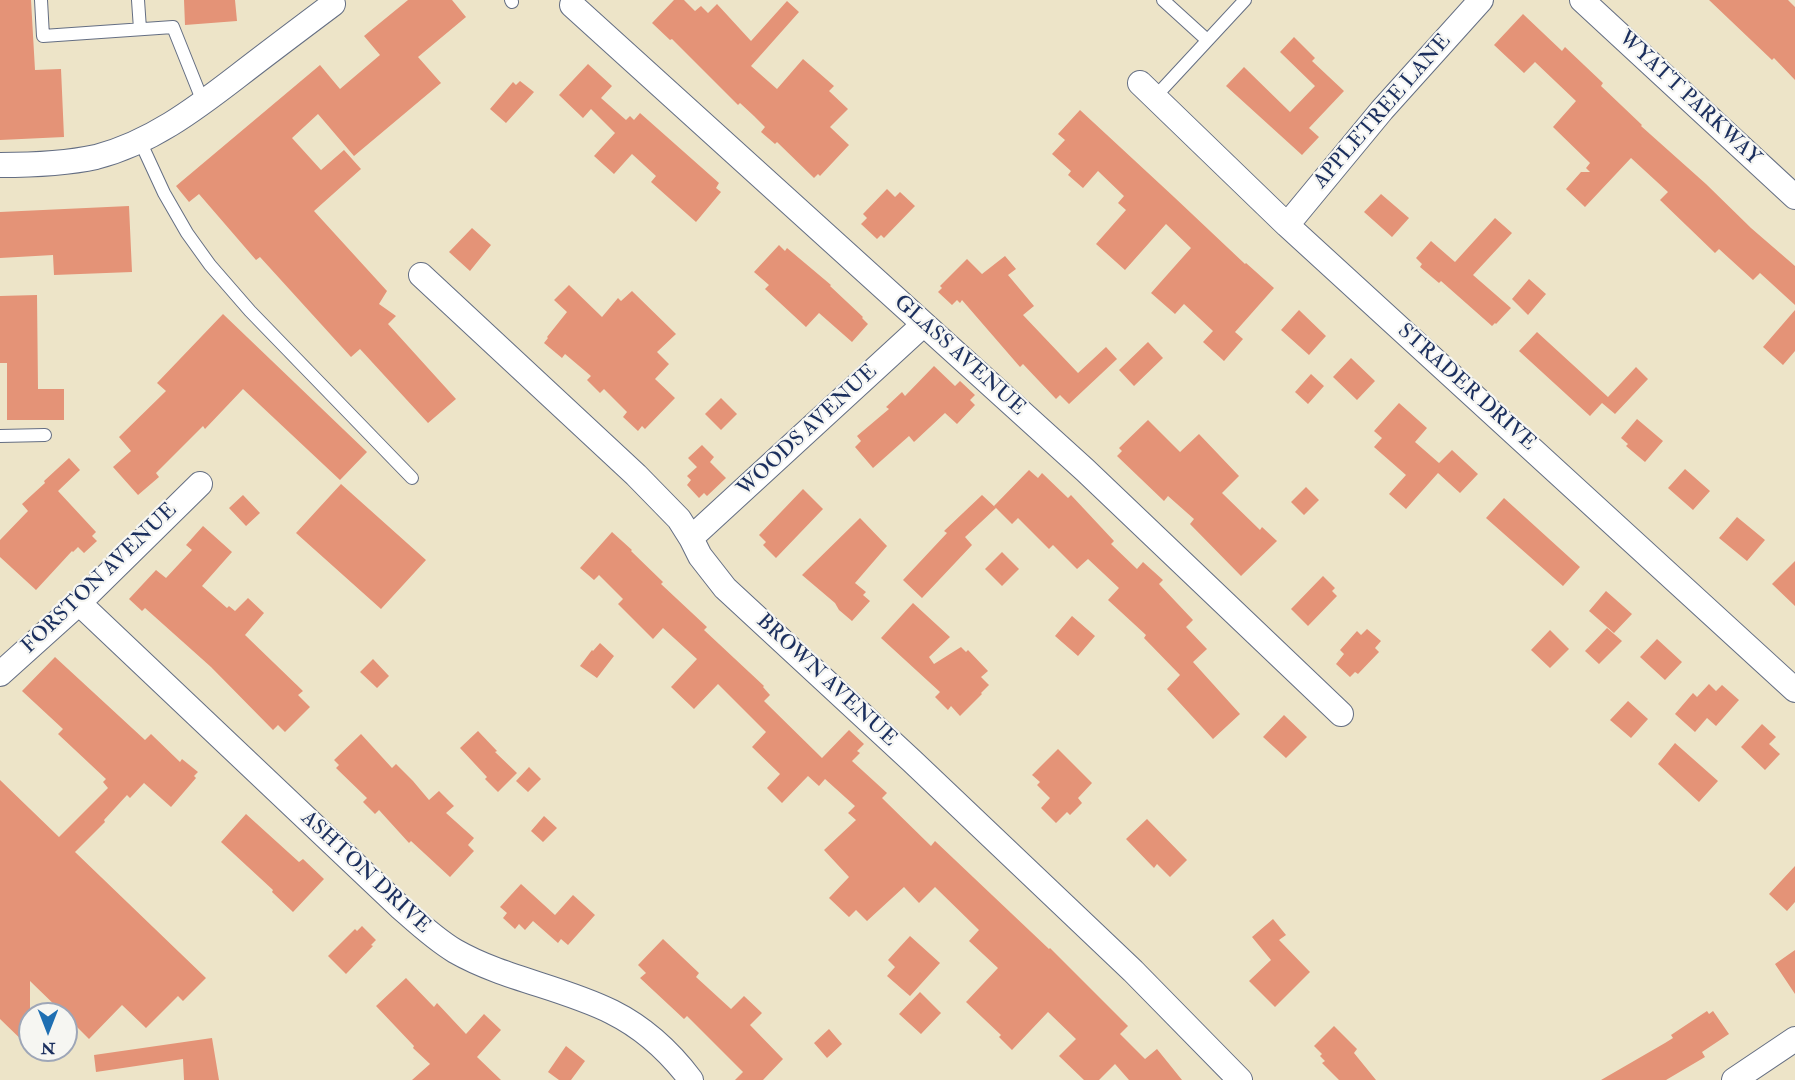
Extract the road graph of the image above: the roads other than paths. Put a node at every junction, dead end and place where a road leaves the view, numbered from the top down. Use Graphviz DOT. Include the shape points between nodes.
graph roads {
  1 [pos="41,0"];
  2 [pos="138,0"];
  3 [pos="1163,0"];
  4 [pos="1245,0"];
  5 [pos="1480,0"];
  6 [pos="1582,0"];
  7 [pos="335,1"];
  8 [pos="572,5"];
  9 [pos="140,29"];
  10 [pos="1207,40"];
  11 [pos="1148,90"];
  12 [pos="203,102"];
  13 [pos="140,141"];
  14 [pos="0,165"];
  15 [pos="1795,198"];
  16 [pos="1287,225"];
  17 [pos="421,275"];
  18 [pos="924,324"];
  19 [pos="45,435"];
  20 [pos="0,436"];
  21 [pos="412,478"];
  22 [pos="200,484"];
  23 [pos="692,538"];
  24 [pos="79,603"];
  25 [pos="0,674"];
  26 [pos="1795,690"];
  27 [pos="1341,714"];
  28 [pos="1795,1039"];
  29 [pos="691,1080"];
  30 [pos="1240,1080"];
  31 [pos="1734,1080"];
  1 -- 9 [label="lane" via="43,36"];
  2 -- 9 [label="lane"];
  3 -- 10 [label="lane"];
  4 -- 10 [label="lane"];
  5 -- 16 [label="street, APPLETREE LANE"];
  6 -- 15 [label="street, WYATT PARKWAY"];
  7 -- 12 [label="street"];
  8 -- 18 [label="street, GLASS AVENUE"];
  9 -- 12 [label="lane" via="173,27"];
  10 -- 11 [label="lane"];
  11 -- 16 [label="street, STRADER DRIVE"];
  12 -- 13 [label="street"];
  13 -- 14 [label="street" via="96,157 64,163"];
  13 -- 21 [label="lane" via="164,193 210,265"];
  16 -- 26 [label="street, STRADER DRIVE"];
  17 -- 23 [label="street, BROWN AVENUE" via="636,475"];
  18 -- 23 [label="street, WOODS AVENUE"];
  18 -- 27 [label="street, GLASS AVENUE" via="1085,470"];
  19 -- 20 [label="lane"];
  22 -- 24 [label="street, FORSTON AVENUE"];
  23 -- 30 [label="street, BROWN AVENUE" via="700,556 725,588 1133,970"];
  24 -- 25 [label="street, FORSTON AVENUE"];
  24 -- 29 [label="street, ASHTON DRIVE" via="432,936 498,971 612,1012 656,1041"];
  28 -- 31 [label="street"];
}
